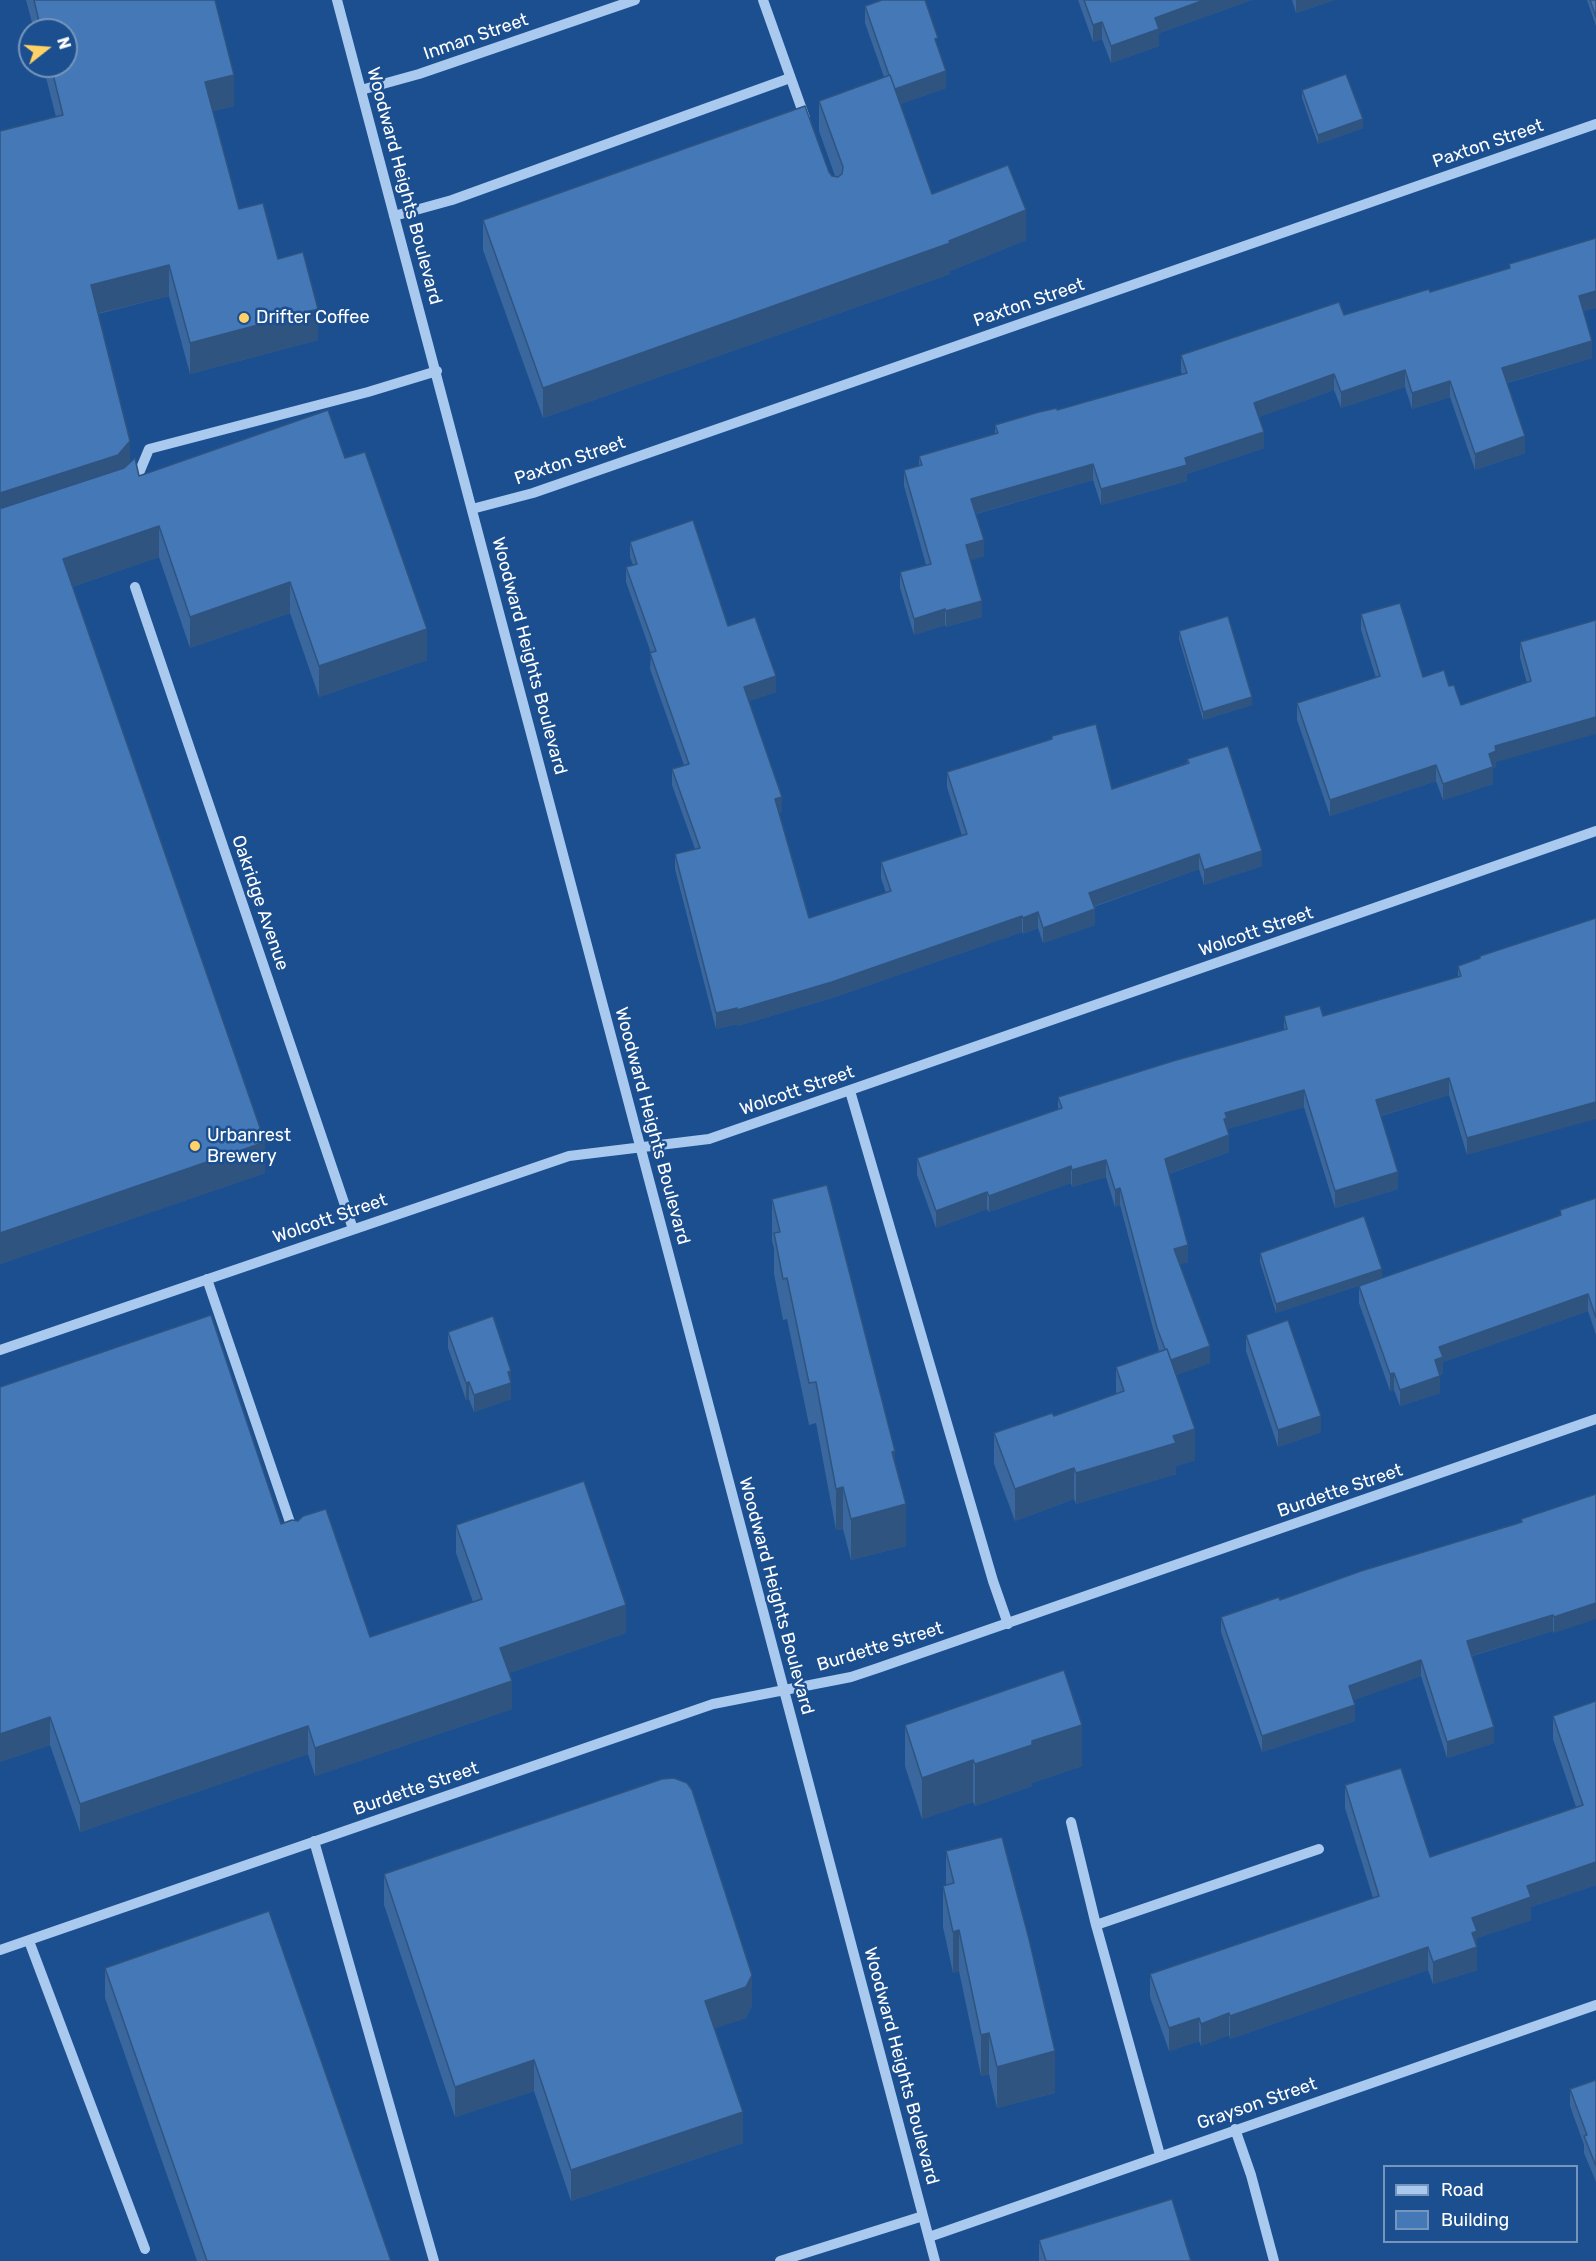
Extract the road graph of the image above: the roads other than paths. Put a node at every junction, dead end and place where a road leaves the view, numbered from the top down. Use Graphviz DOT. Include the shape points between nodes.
graph roads {
  1 [pos="337,0"];
  2 [pos="635,0"];
  3 [pos="763,0"];
  4 [pos="790,78"];
  5 [pos="361,90"];
  6 [pos="1596,124"];
  7 [pos="811,134"];
  8 [pos="394,216"];
  9 [pos="437,371"];
  10 [pos="122,492"];
  11 [pos="472,509"];
  12 [pos="135,587"];
  13 [pos="1596,831"];
  14 [pos="850,1091"];
  15 [pos="640,1148"];
  16 [pos="353,1229"];
  17 [pos="207,1279"];
  18 [pos="0,1350"];
  19 [pos="1596,1419"];
  20 [pos="296,1542"];
  21 [pos="1008,1624"];
  22 [pos="784,1690"];
  23 [pos="1071,1822"];
  24 [pos="314,1841"];
  25 [pos="1318,1849"];
  26 [pos="1096,1925"];
  27 [pos="28,1941"];
  28 [pos="0,1950"];
  29 [pos="1596,2005"];
  30 [pos="1235,2129"];
  31 [pos="1160,2155"];
  32 [pos="923,2216"];
  33 [pos="929,2237"];
  34 [pos="145,2249"];
  35 [pos="434,2261"];
  36 [pos="780,2261"];
  37 [pos="935,2261"];
  38 [pos="1274,2261"];
  1 -- 5 [label="street, Woodward Heights Boulevard"];
  2 -- 5 [label="street, Inman Street" via="420,74"];
  3 -- 4 [label="street"];
  4 -- 7 [label="street"];
  4 -- 8 [label="street" via="452,200"];
  5 -- 8 [label="street, Woodward Heights Boulevard"];
  6 -- 11 [label="street, Paxton Street" via="533,493"];
  8 -- 9 [label="street, Woodward Heights Boulevard"];
  9 -- 10 [label="street" via="149,449 139,473"];
  9 -- 11 [label="street, Woodward Heights Boulevard"];
  11 -- 15 [label="street, Woodward Heights Boulevard"];
  12 -- 16 [label="street, Oakridge Avenue"];
  13 -- 14 [label="street, Wolcott Street"];
  14 -- 15 [label="street, Wolcott Street" via="709,1139"];
  14 -- 21 [label="street"];
  15 -- 16 [label="street, Wolcott Street" via="569,1156"];
  15 -- 22 [label="street, Woodward Heights Boulevard"];
  16 -- 17 [label="street, Wolcott Street"];
  17 -- 18 [label="street, Wolcott Street"];
  17 -- 20 [label="street"];
  19 -- 21 [label="street, Burdette Street"];
  21 -- 22 [label="street, Burdette Street" via="851,1677"];
  22 -- 24 [label="street, Burdette Street" via="713,1704"];
  22 -- 32 [label="street, Woodward Heights Boulevard"];
  23 -- 26 [label="street"];
  24 -- 27 [label="street, Burdette Street"];
  24 -- 35 [label="street"];
  25 -- 26 [label="street"];
  26 -- 31 [label="street"];
  27 -- 28 [label="street, Burdette Street"];
  27 -- 34 [label="street"];
  29 -- 30 [label="street, Grayson Street"];
  30 -- 31 [label="street, Grayson Street"];
  30 -- 38 [label="street"];
  31 -- 33 [label="street, Grayson Street"];
  32 -- 33 [label="street, Woodward Heights Boulevard"];
  32 -- 36 [label="street"];
  33 -- 37 [label="street, Woodward Heights Boulevard"];
}
